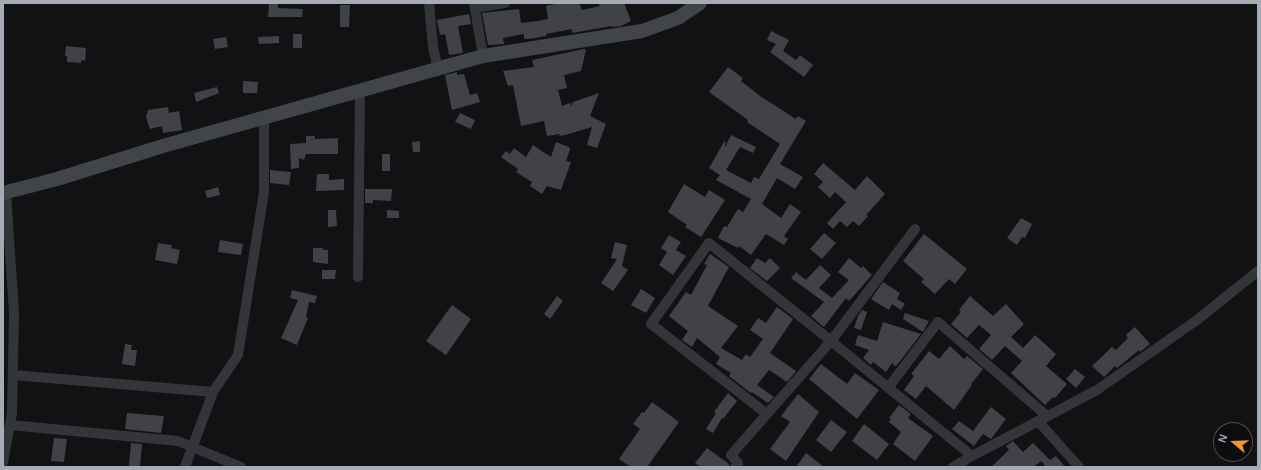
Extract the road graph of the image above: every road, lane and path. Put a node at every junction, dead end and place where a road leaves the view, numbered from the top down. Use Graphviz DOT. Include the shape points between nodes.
graph roads {
  1 [pos="429,3"];
  2 [pos="505,3"];
  3 [pos="700,3"];
  4 [pos="474,5"];
  5 [pos="483,56"];
  6 [pos="438,69"];
  7 [pos="360,91"];
  8 [pos="264,118"];
  9 [pos="5,192"];
  10 [pos="915,229"];
  11 [pos="1258,271"];
  12 [pos="358,277"];
  13 [pos="831,341"];
  14 [pos="13,375"];
  15 [pos="888,388"];
  16 [pos="213,392"];
  17 [pos="767,414"];
  18 [pos="1043,419"];
  19 [pos="10,425"];
  20 [pos="192,445"];
  21 [pos="972,456"];
  22 [pos="3,462"];
  23 [pos="739,466"];
  24 [pos="185,467"];
  25 [pos="241,467"];
  26 [pos="952,467"];
  27 [pos="1079,467"];
  1 -- 6 [label="street"];
  2 -- 4 [label="street"];
  3 -- 5 [label="main road" via="678,18 642,31"];
  4 -- 5 [label="street"];
  5 -- 6 [label="main road"];
  6 -- 7 [label="main road"];
  7 -- 8 [label="main road"];
  7 -- 12 [label="street"];
  8 -- 9 [label="main road"];
  8 -- 16 [label="street" via="264,192 238,355"];
  9 -- 14 [label="street" via="14,313"];
  10 -- 13 [label="street"];
  11 -- 18 [label="street" via="1198,320 1116,377"];
  13 -- 15 [label="street"];
  13 -- 17 [label="street"];
  13 -- 17 [label="street" via="709,243 651,324"];
  14 -- 16 [label="street"];
  14 -- 19 [label="street"];
  15 -- 18 [label="street" via="938,322"];
  15 -- 21 [label="street"];
  16 -- 20 [label="street"];
  17 -- 23 [label="street" via="731,455"];
  18 -- 21 [label="street"];
  18 -- 27 [label="street"];
  19 -- 20 [label="street" via="178,441"];
  19 -- 22 [label="street"];
  20 -- 24 [label="street"];
  20 -- 25 [label="street"];
  21 -- 26 [label="street"];
}
